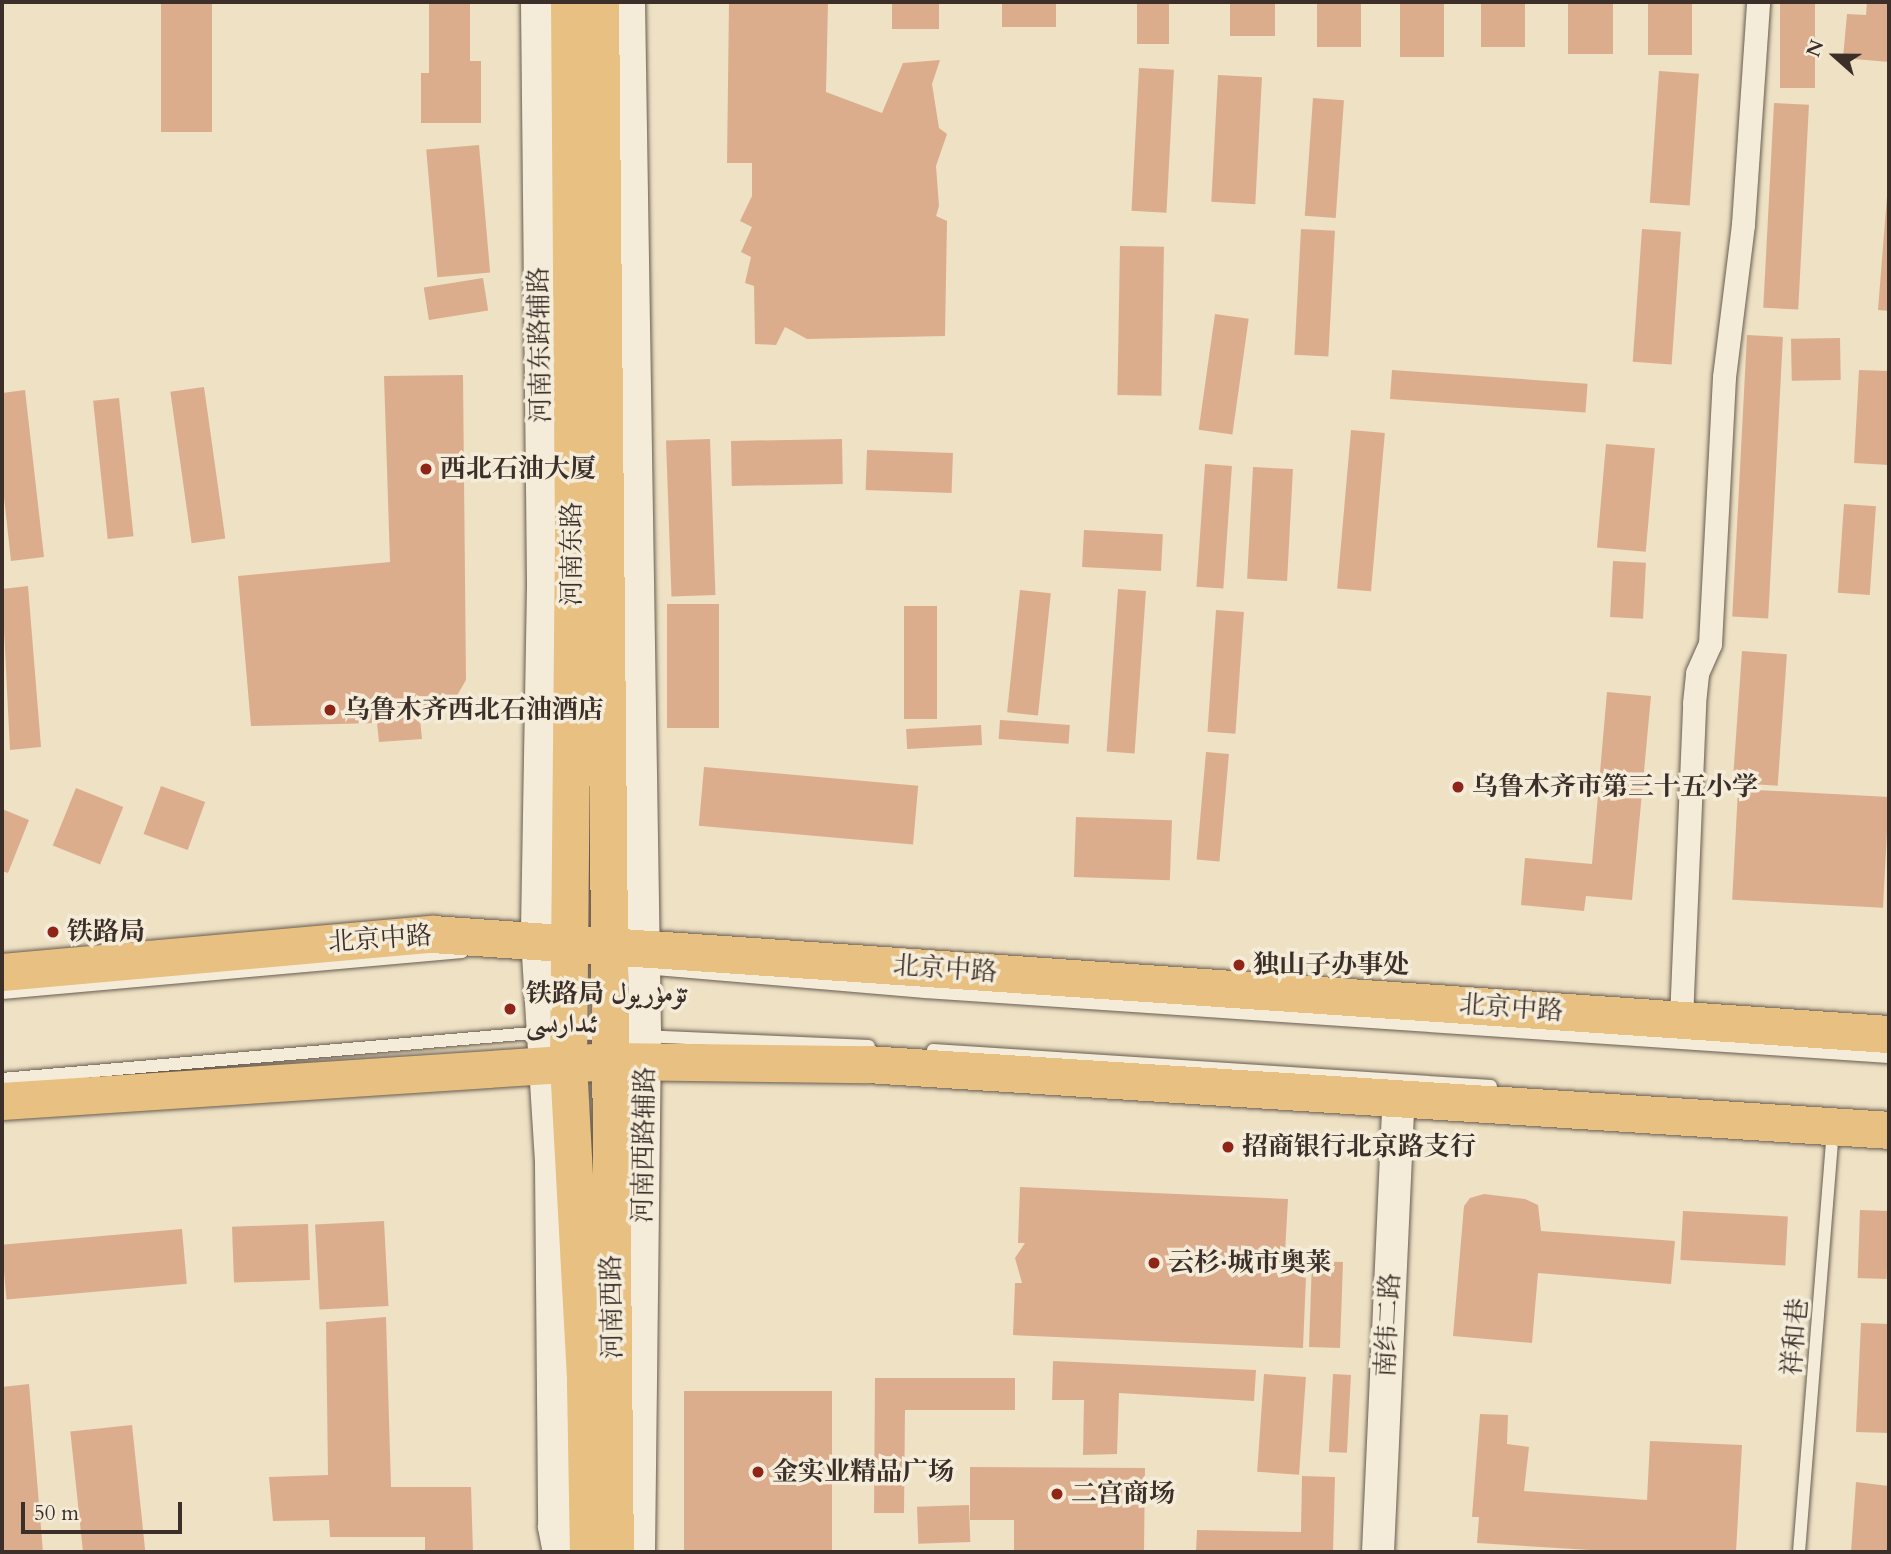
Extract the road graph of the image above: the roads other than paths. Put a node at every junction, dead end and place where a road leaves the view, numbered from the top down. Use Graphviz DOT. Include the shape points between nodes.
graph roads {
  1 [pos="537,2"];
  2 [pos="569,2"];
  3 [pos="600,2"];
  4 [pos="629,2"];
  5 [pos="1758,2"];
  6 [pos="473,953"];
  7 [pos="591,957"];
  8 [pos="2,972"];
  9 [pos="2,993"];
  10 [pos="1681,1019"];
  11 [pos="1889,1034"];
  12 [pos="628,1047"];
  13 [pos="879,1047"];
  14 [pos="554,1049"];
  15 [pos="920,1049"];
  16 [pos="1889,1057"];
  17 [pos="2,1079"];
  18 [pos="1511,1087"];
  19 [pos="1399,1098"];
  20 [pos="2,1101"];
  21 [pos="1833,1126"];
  22 [pos="1889,1130"];
  23 [pos="559,1552"];
  24 [pos="588,1552"];
  25 [pos="615,1552"];
  26 [pos="639,1552"];
  27 [pos="1378,1552"];
  28 [pos="1798,1552"];
  1 -- 7 [label="street, 河南东路辅路" via="543,586"];
  2 -- 7 [label="main road, 河南东路" via="573,534"];
  3 -- 7 [label="main road, 河南东路"];
  4 -- 7 [label="street" via="637,694"];
  5 -- 10 [label="street" via="1743,224 1724,377 1710,643 1697,673 1694,704"];
  6 -- 9 [label="lane"];
  7 -- 8 [label="main road, 北京中路" via="432,934"];
  7 -- 10 [label="main road, 北京中路"];
  7 -- 12 [label="main road, 河南东路"];
  7 -- 14 [label="main road, 河南东路"];
  7 -- 16 [label="lane" via="925,992"];
  10 -- 11 [label="main road, 北京中路"];
  12 -- 13 [label="lane"];
  12 -- 14 [label="main road"];
  12 -- 19 [label="main road"];
  12 -- 25 [label="main road, 河南西路"];
  12 -- 26 [label="street, 河南西路辅路"];
  14 -- 17 [label="lane"];
  14 -- 20 [label="main road"];
  14 -- 23 [label="street" via="554,1527"];
  14 -- 24 [label="main road, 河南西路" via="585,1383"];
  15 -- 18 [label="lane"];
  19 -- 21 [label="main road"];
  19 -- 27 [label="street, 南纬二路"];
  21 -- 22 [label="main road"];
  21 -- 28 [label="lane, 祥和巷"];
}
